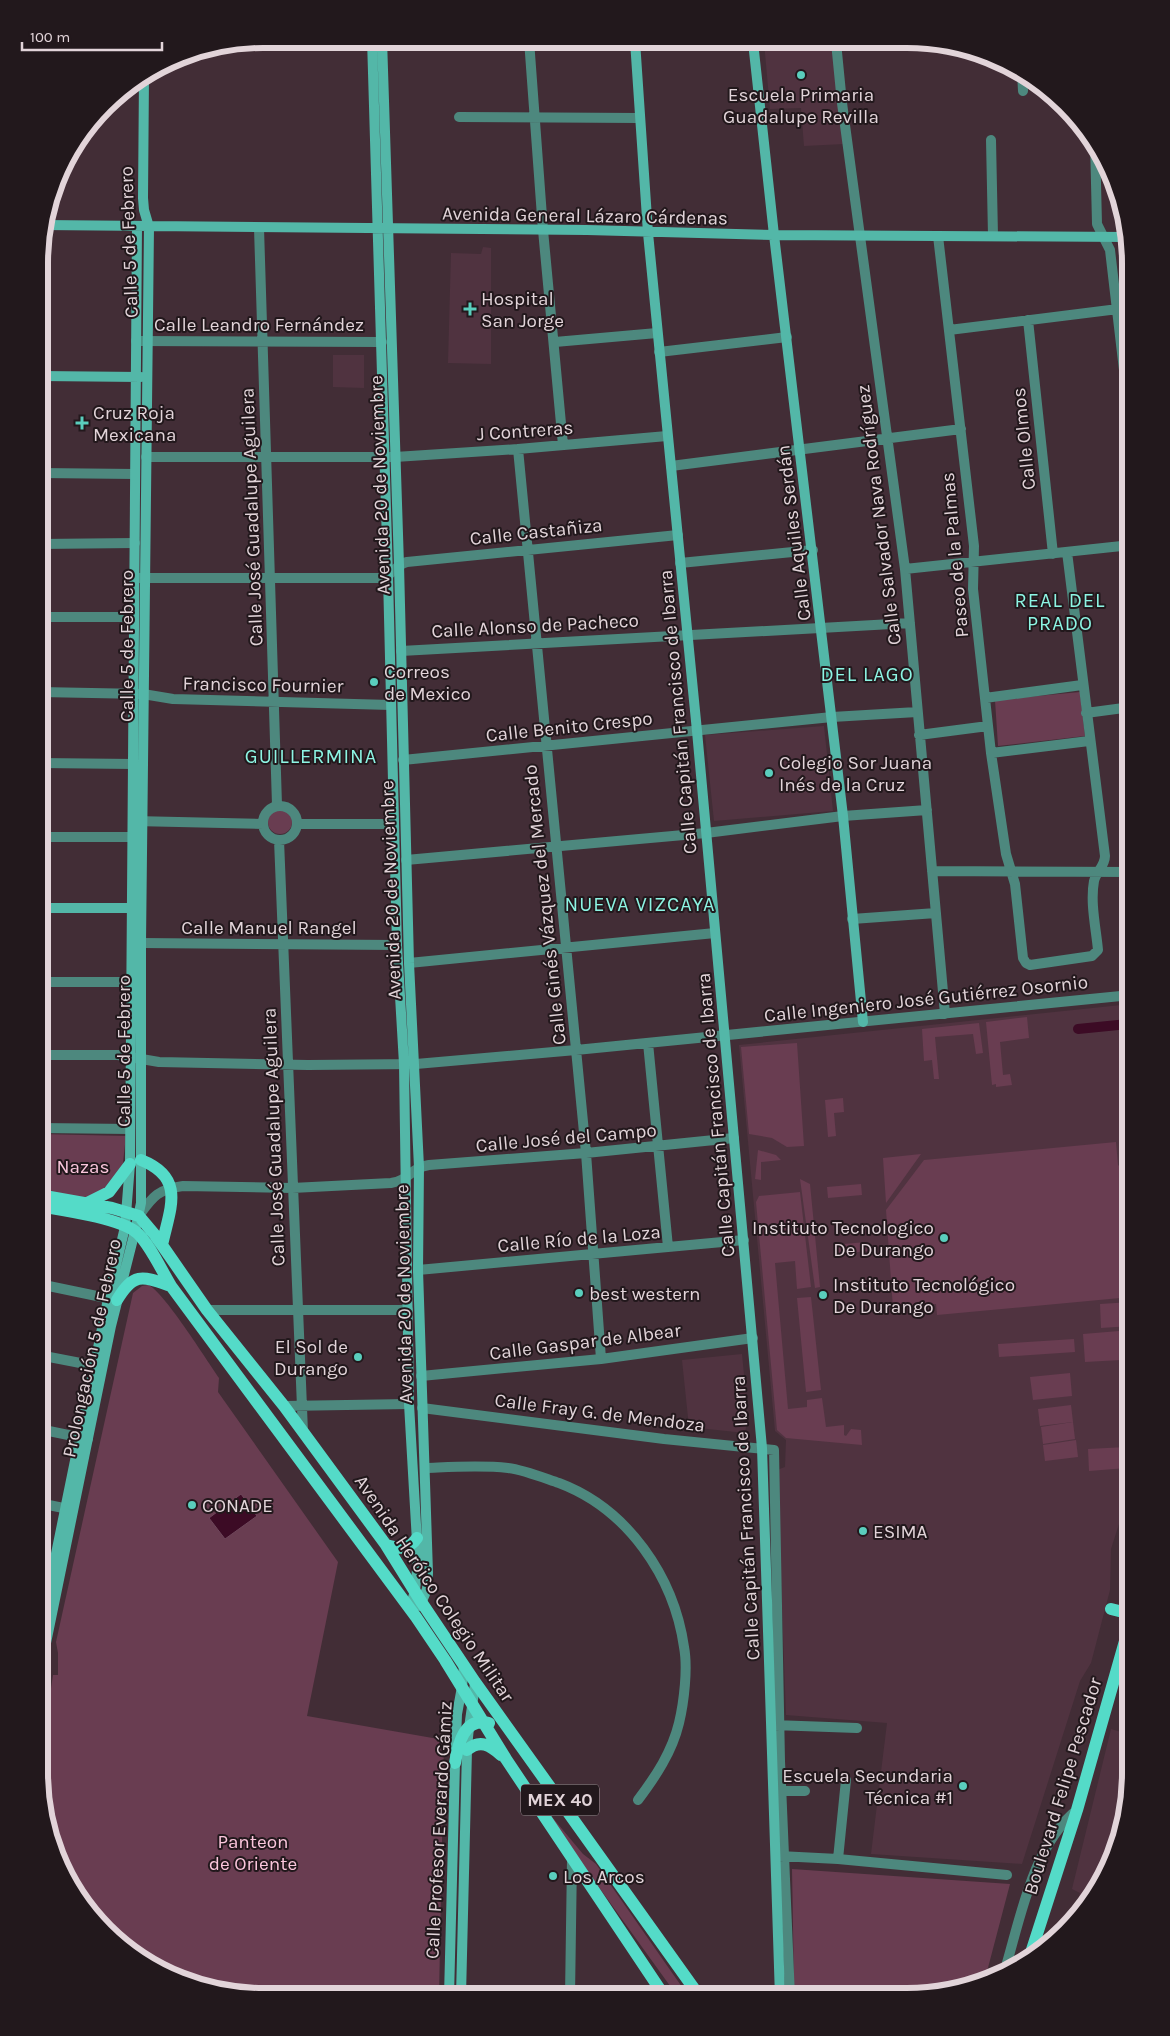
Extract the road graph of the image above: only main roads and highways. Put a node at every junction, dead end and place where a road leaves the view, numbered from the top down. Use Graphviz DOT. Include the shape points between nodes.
graph roads {
  1 [pos="372,48"];
  2 [pos="382,48"];
  3 [pos="635,48"];
  4 [pos="754,48"];
  5 [pos="144,83"];
  6 [pos="51,225"];
  7 [pos="137,226"];
  8 [pos="149,226"];
  9 [pos="378,229"];
  10 [pos="389,230"];
  11 [pos="648,233"];
  12 [pos="774,235"];
  13 [pos="1121,237"];
  14 [pos="48,376"];
  15 [pos="136,377"];
  16 [pos="147,377"];
  17 [pos="139,578"];
  18 [pos="139,694"];
  19 [pos="138,821"];
  20 [pos="48,908"];
  21 [pos="136,908"];
  22 [pos="863,1022"];
  23 [pos="135,1058"];
  24 [pos="135,1162"];
  25 [pos="48,1197"];
  26 [pos="87,1204"];
  27 [pos="48,1208"];
  28 [pos="133,1214"];
  29 [pos="130,1229"];
  30 [pos="162,1245"];
  31 [pos="171,1286"];
  32 [pos="112,1299"];
  33 [pos="420,1533"];
  34 [pos="386,1545"];
  35 [pos="55,1580"];
  36 [pos="415,1591"];
  37 [pos="48,1605"];
  38 [pos="416,1609"];
  39 [pos="1111,1609"];
  40 [pos="1122,1612"];
  41 [pos="48,1615"];
  42 [pos="1122,1652"];
  43 [pos="464,1665"];
  44 [pos="476,1682"];
  45 [pos="462,1687"];
  46 [pos="473,1706"];
  47 [pos="483,1721"];
  48 [pos="468,1726"];
  49 [pos="508,1732"];
  50 [pos="466,1750"];
  51 [pos="506,1759"];
  52 [pos="455,1763"];
  53 [pos="1033,1948"];
  54 [pos="448,1988"];
  55 [pos="461,1988"];
  56 [pos="660,1988"];
  57 [pos="694,1988"];
  58 [pos="785,1988"];
  1 -- 9 [label="main road, Avenida 20 de Noviembre"];
  2 -- 10 [label="main road, Avenida 20 de Noviembre"];
  3 -- 11 [label="main road, Calle Capitán Francisco de Ibarra"];
  4 -- 12 [label="main road, Calle Aquiles Serdán"];
  5 -- 8 [label="main road, Calle 5 de Febrero" via="143,198"];
  6 -- 7 [label="main road, Avenida General Lázaro Cárdenas"];
  7 -- 8 [label="main road, Avenida General Lázaro Cárdenas"];
  7 -- 15 [label="main road, Calle 5 de Febrero"];
  8 -- 9 [label="main road, Avenida General Lázaro Cárdenas"];
  8 -- 16 [label="main road, Calle 5 de Febrero"];
  9 -- 10 [label="main road, Avenida General Lázaro Cárdenas"];
  9 -- 33 [label="main road, Avenida 20 de Noviembre" via="397,945 404,1064 409,1404"];
  10 -- 11 [label="main road, Avenida General Lázaro Cárdenas"];
  10 -- 33 [label="main road, Avenida 20 de Noviembre" via="409,963 419,1167 418,1270 425,1468"];
  11 -- 12 [label="main road, Avenida General Lázaro Cárdenas"];
  11 -- 58 [label="main road, Calle Capitán Francisco de Ibarra" via="762,1448"];
  12 -- 13 [label="main road, Avenida General Lázaro Cárdenas"];
  12 -- 22 [label="main road, Calle Aquiles Serdán" via="832,717"];
  14 -- 15 [label="main road"];
  15 -- 16 [label="main road"];
  15 -- 17 [label="main road, Calle 5 de Febrero" via="134,543"];
  16 -- 17 [label="main road, Calle 5 de Febrero"];
  17 -- 18 [label="main road, Calle 5 de Febrero"];
  17 -- 18 [label="main road, Calle 5 de Febrero" via="134,616"];
  18 -- 19 [label="main road, Calle 5 de Febrero"];
  18 -- 19 [label="main road, Calle 5 de Febrero" via="134,764"];
  19 -- 21 [label="main road, Calle 5 de Febrero"];
  20 -- 21 [label="main road"];
  21 -- 23 [label="main road, Calle 5 de Febrero" via="130,982"];
  21 -- 23 [label="main road, Calle 5 de Febrero" via="141,943"];
  23 -- 24 [label="main road, Calle 5 de Febrero"];
  23 -- 24 [label="main road, Calle 5 de Febrero" via="130,1129"];
  24 -- 26 [label="main road" via="109,1192"];
  24 -- 28 [label="main road, Calle 5 de Febrero"];
  24 -- 30 [label="main road" via="157,1167 171,1187"];
  25 -- 26 [label="main road"];
  26 -- 28 [label="main road"];
  27 -- 29 [label="main road" via="95,1217"];
  28 -- 29 [label="main road, Prolongación 5 de Febrero"];
  28 -- 30 [label="main road, Avenida Heróico Colegio Militar"];
  29 -- 31 [label="main road, Avenida Heróico Colegio Militar" via="143,1240"];
  29 -- 32 [label="main road, Prolongación 5 de Febrero"];
  30 -- 34 [label="main road, Avenida Heróico Colegio Militar" via="206,1310 284,1406"];
  31 -- 32 [label="main road" via="150,1280 134,1280"];
  31 -- 38 [label="main road, Avenida Heróico Colegio Militar"];
  32 -- 35 [label="main road, Prolongación 5 de Febrero"];
  33 -- 34 [label="main road" via="407,1548"];
  33 -- 36 [label="main road, Avenida 20 de Noviembre"];
  33 -- 38 [label="main road, Avenida 20 de Noviembre" via="428,1581"];
  34 -- 36 [label="main road, Avenida Heróico Colegio Militar"];
  35 -- 37 [label="main road, Prolongación 5 de Febrero"];
  35 -- 41 [label="main road, Prolongación 5 de Febrero"];
  36 -- 38 [label="main road, Avenida Heróico Colegio Militar"];
  38 -- 43 [label="main road, Avenida Heróico Colegio Militar / MEX 40"];
  38 -- 45 [label="main road, Avenida Heróico Colegio Militar / MEX 40"];
  39 -- 40 [label="main road"];
  42 -- 53 [label="main road, Boulevard Felipe Pescador" via="1077,1810"];
  43 -- 44 [label="main road, Avenida Heróico Colegio Militar / MEX 40"];
  43 -- 45 [label="main road, Calle Profesor Everardo Gámiz"];
  44 -- 46 [label="main road, Calle Profesor Everardo Gámiz"];
  44 -- 49 [label="main road, Avenida Heróico Colegio Militar / MEX 40"];
  45 -- 46 [label="main road, Avenida Heróico Colegio Militar / MEX 40"];
  45 -- 52 [label="main road, Calle Profesor Everardo Gámiz" via="457,1714"];
  46 -- 47 [label="main road, Avenida Heróico Colegio Militar / MEX 40"];
  46 -- 48 [label="main road, Calle Profesor Everardo Gámiz"];
  47 -- 48 [label="main road"];
  47 -- 49 [label="main road"];
  47 -- 51 [label="main road, Avenida Heróico Colegio Militar / MEX 40"];
  48 -- 50 [label="main road, Calle Profesor Everardo Gámiz"];
  48 -- 52 [label="main road" via="461,1738"];
  49 -- 51 [label="main road" via="501,1742"];
  49 -- 57 [label="main road, Avenida Heróico Colegio Militar / MEX 40"];
  50 -- 51 [label="main road" via="482,1743"];
  50 -- 55 [label="main road, Calle Profesor Everardo Gámiz"];
  51 -- 56 [label="main road, Avenida Heróico Colegio Militar / MEX 40"];
  52 -- 54 [label="main road, Calle Profesor Everardo Gámiz"];
}
